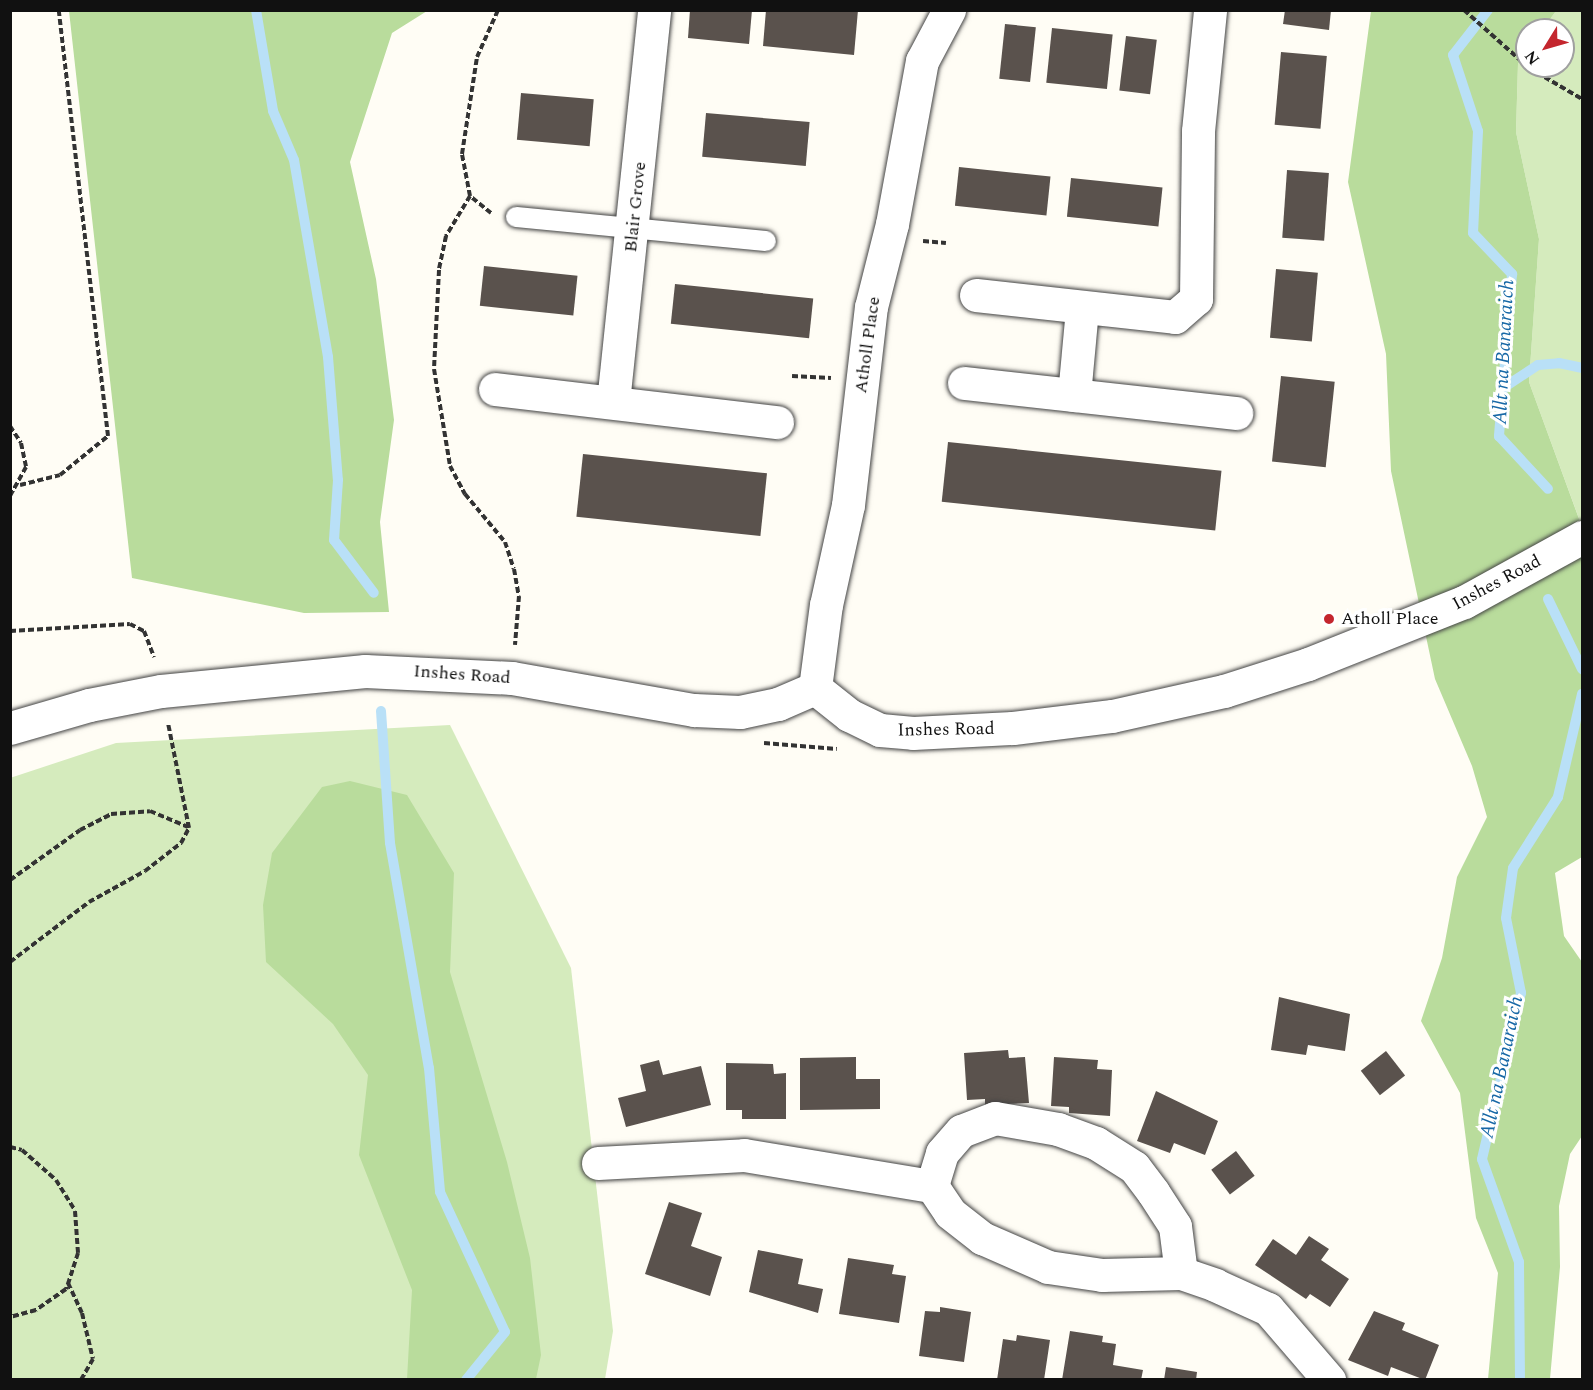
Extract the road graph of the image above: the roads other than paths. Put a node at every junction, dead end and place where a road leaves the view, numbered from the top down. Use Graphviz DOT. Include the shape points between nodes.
graph roads {
  1 [pos="654,10"];
  2 [pos="948,10"];
  3 [pos="1210,10"];
  4 [pos="516,217"];
  5 [pos="634,228"];
  6 [pos="766,241"];
  7 [pos="976,295"];
  8 [pos="1082,309"];
  9 [pos="964,383"];
  10 [pos="495,389"];
  11 [pos="1074,395"];
  12 [pos="613,402"];
  13 [pos="1236,413"];
  14 [pos="777,422"];
  15 [pos="1582,537"];
  16 [pos="815,688"];
  17 [pos="10,728"];
  18 [pos="598,1163"];
  19 [pos="932,1186"];
  20 [pos="1181,1273"];
  21 [pos="1329,1380"];
  1 -- 5 [label="street, Blair Grove"];
  2 -- 16 [label="street, Atholl Place" via="922,61 892,224 871,307 848,505 826,605"];
  3 -- 8 [label="street" via="1198,131 1196,298 1175,317"];
  4 -- 5 [label="lane"];
  5 -- 6 [label="lane"];
  5 -- 12 [label="street, Blair Grove"];
  7 -- 8 [label="street"];
  8 -- 11 [label="street"];
  9 -- 11 [label="street"];
  10 -- 12 [label="street"];
  11 -- 13 [label="street"];
  12 -- 14 [label="street"];
  15 -- 16 [label="street, Inshes Road" via="1464,602 1319,660 1224,691 1112,716 1013,728 913,733 880,730 849,715"];
  16 -- 17 [label="street, Inshes Road" via="778,704 717,711 512,678 365,671 161,691 89,705"];
  18 -- 19 [label="street" via="744,1155"];
  19 -- 20 [label="street" via="950,1213 981,1238 1048,1267 1102,1275"];
  19 -- 20 [label="street" via="942,1154 961,1131 995,1118 1058,1130 1096,1143 1134,1167 1175,1226"];
  20 -- 21 [label="street" via="1268,1309"];
}
